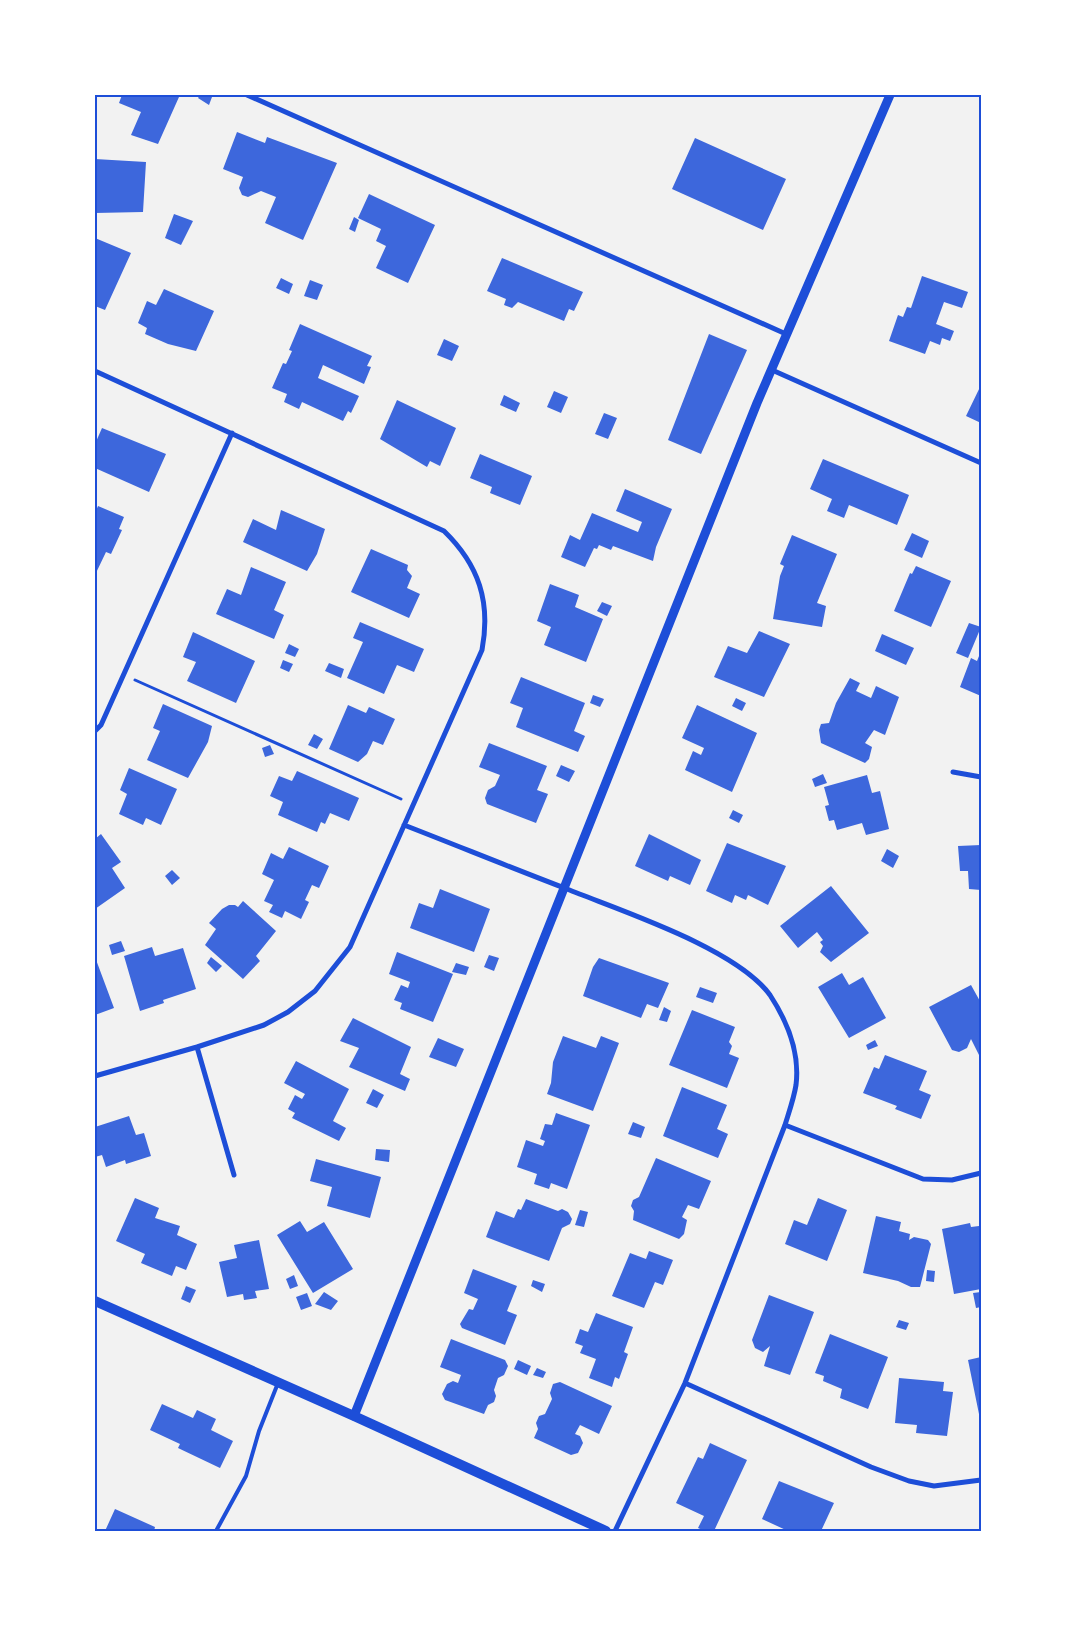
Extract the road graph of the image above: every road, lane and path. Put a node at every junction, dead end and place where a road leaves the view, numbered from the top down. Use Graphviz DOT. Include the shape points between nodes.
graph roads {
  1 [pos="246,95"];
  2 [pos="890,95"];
  3 [pos="786,334"];
  4 [pos="772,370"];
  5 [pos="95,372"];
  6 [pos="232,433"];
  7 [pos="981,463"];
  8 [pos="123,675"];
  9 [pos="95,731"];
  10 [pos="953,772"];
  11 [pos="981,777"];
  12 [pos="413,805"];
  13 [pos="404,826"];
  14 [pos="565,889"];
  15 [pos="197,1047"];
  16 [pos="95,1076"];
  17 [pos="785,1125"];
  18 [pos="981,1173"];
  19 [pos="234,1175"];
  20 [pos="95,1301"];
  21 [pos="278,1383"];
  22 [pos="685,1383"];
  23 [pos="354,1416"];
  24 [pos="981,1480"];
  25 [pos="216,1531"];
  26 [pos="606,1531"];
  27 [pos="615,1531"];
  1 -- 3 [label="street"];
  2 -- 3 [label="street"];
  3 -- 4 [label="street"];
  4 -- 7 [label="street"];
  4 -- 14 [label="street"];
  5 -- 6 [label="street"];
  6 -- 8 [label="street"];
  6 -- 12 [label="street" via="444,531 474,569 484,604 486,626 482,650"];
  8 -- 9 [label="street" via="101,725"];
  8 -- 12 [label="path"];
  10 -- 11 [label="street"];
  12 -- 13 [label="street"];
  13 -- 14 [label="street"];
  13 -- 15 [label="street" via="350,946 315,991 264,1025"];
  14 -- 17 [label="street" via="701,945 752,975 788,1026 795,1056 796,1084"];
  14 -- 23 [label="street"];
  15 -- 16 [label="street"];
  15 -- 19 [label="street"];
  17 -- 18 [label="street" via="923,1179 952,1180"];
  17 -- 22 [label="street"];
  20 -- 21 [label="main road"];
  21 -- 23 [label="main road"];
  21 -- 25 [label="lane" via="246,1476"];
  22 -- 24 [label="street" via="909,1481 934,1486"];
  22 -- 27 [label="street"];
  23 -- 26 [label="main road"];
}
